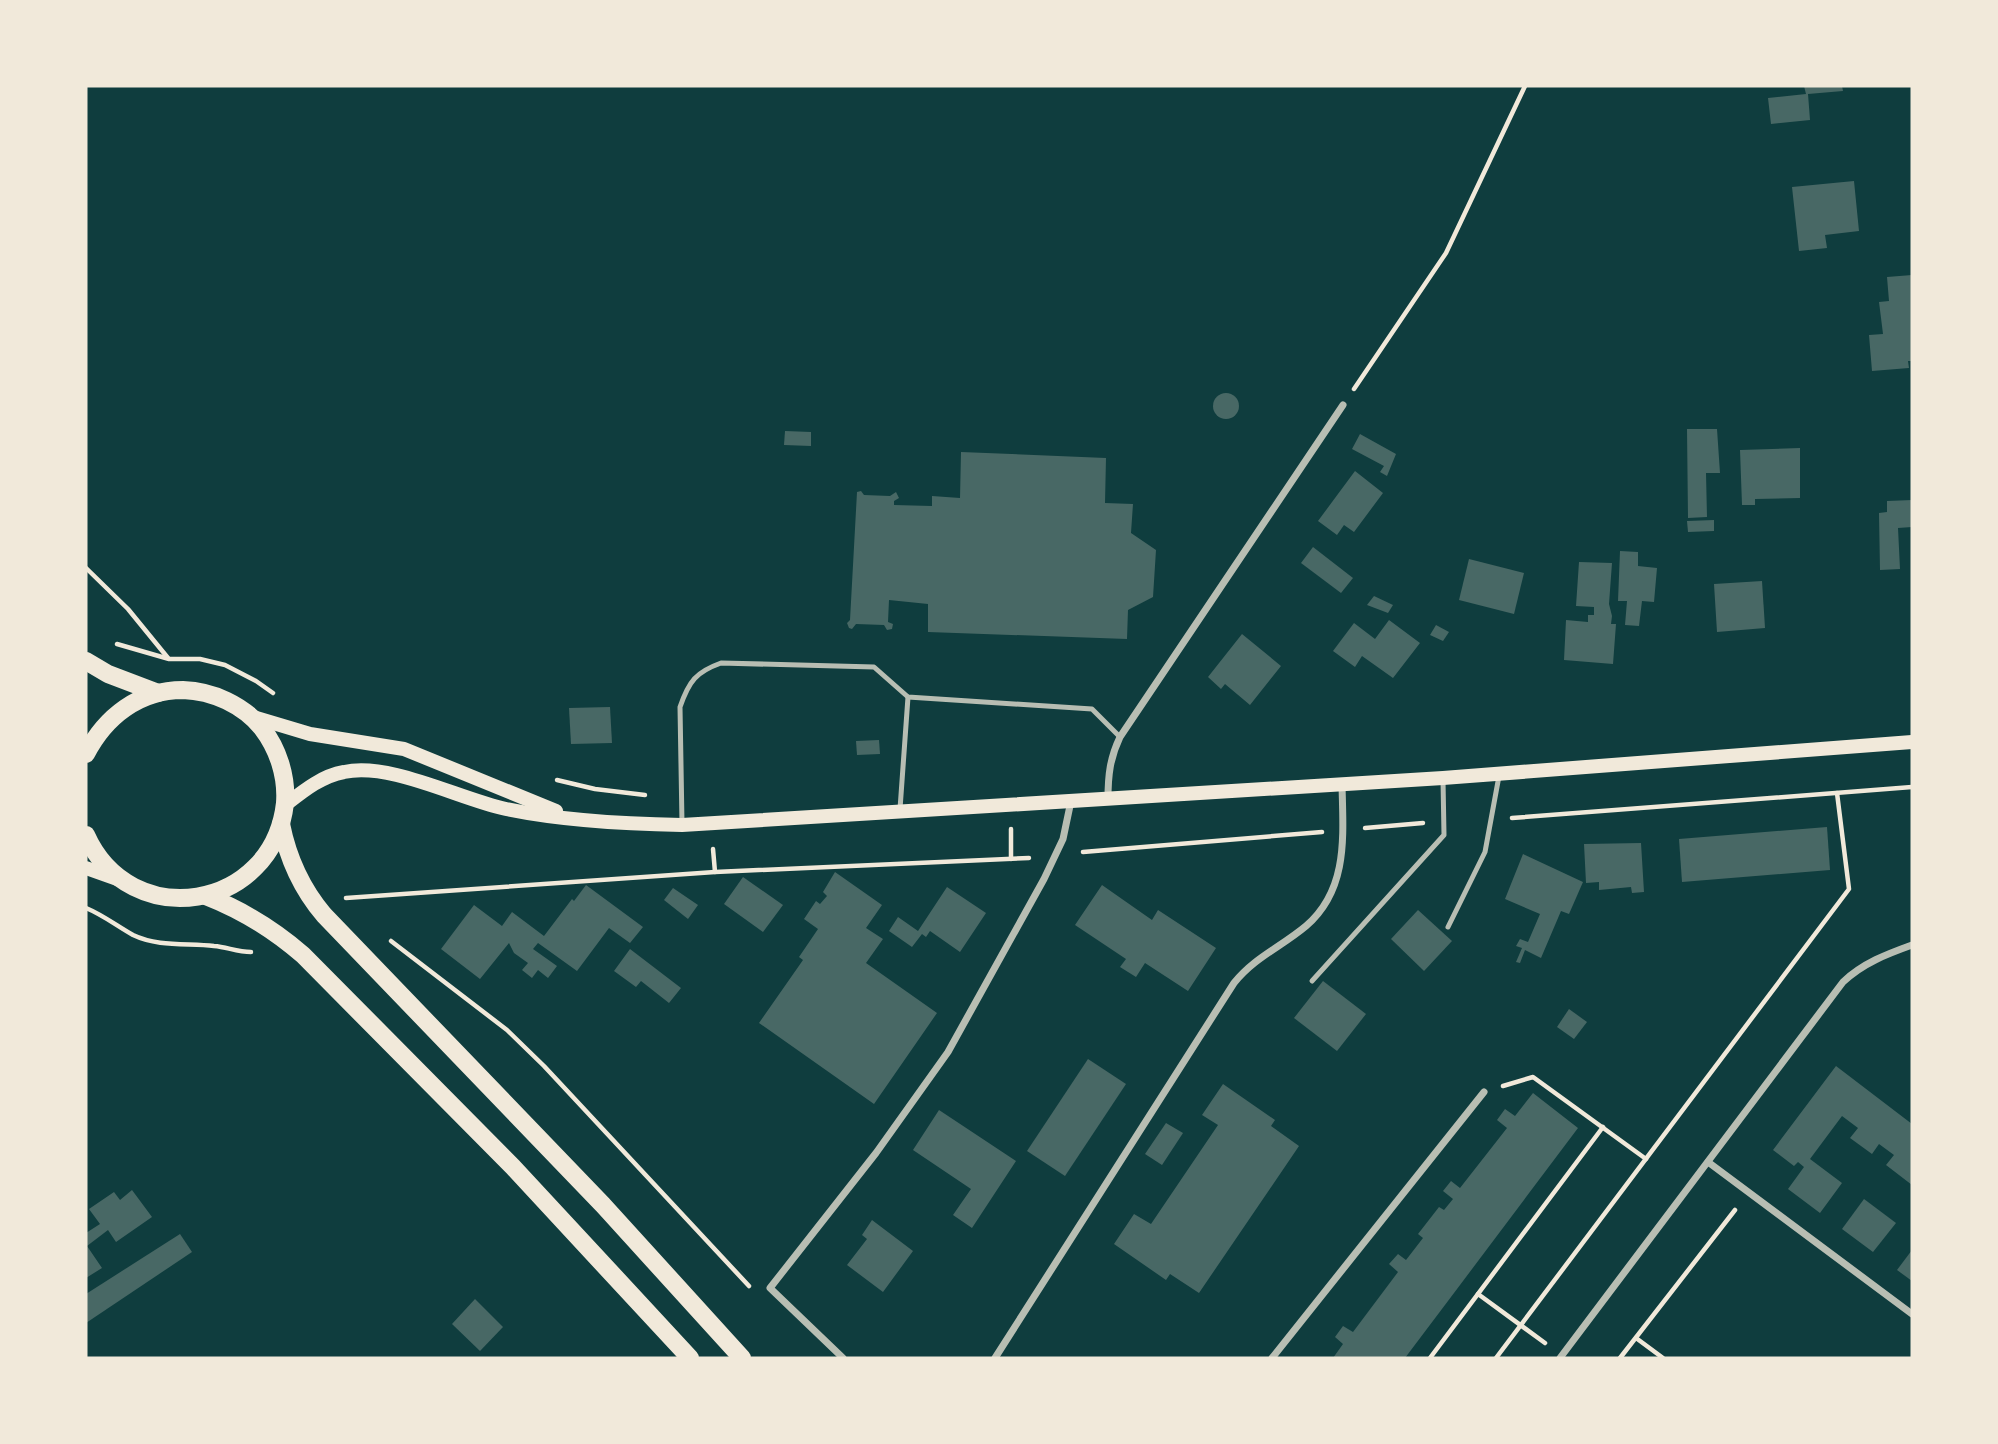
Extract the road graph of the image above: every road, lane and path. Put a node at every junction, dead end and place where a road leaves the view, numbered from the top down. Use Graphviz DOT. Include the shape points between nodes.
graph roads {
  1 [pos="1525,86"];
  2 [pos="1343,405"];
  3 [pos="86,568"];
  4 [pos="86,661"];
  5 [pos="194,691"];
  6 [pos="158,693"];
  7 [pos="908,697"];
  8 [pos="248,715"];
  9 [pos="1120,737"];
  10 [pos="1912,742"];
  11 [pos="86,754"];
  12 [pos="1500,773"];
  13 [pos="1443,778"];
  14 [pos="1342,783"];
  15 [pos="1912,787"];
  16 [pos="1837,793"];
  17 [pos="1108,799"];
  18 [pos="1071,801"];
  19 [pos="899,811"];
  20 [pos="282,815"];
  21 [pos="570,817"];
  22 [pos="1491,820"];
  23 [pos="1444,821"];
  24 [pos="682,825"];
  25 [pos="1343,830"];
  26 [pos="86,835"];
  27 [pos="1055,857"];
  28 [pos="86,868"];
  29 [pos="124,881"];
  30 [pos="206,896"];
  31 [pos="348,907"];
  32 [pos="1448,927"];
  33 [pos="390,940"];
  34 [pos="1912,945"];
  35 [pos="1312,981"];
  36 [pos="1484,1092"];
  37 [pos="1603,1127"];
  38 [pos="1646,1158"];
  39 [pos="1708,1162"];
  40 [pos="1748,1193"];
  41 [pos="756,1293"];
  42 [pos="1478,1294"];
  43 [pos="1912,1314"];
  44 [pos="1521,1325"];
  45 [pos="1636,1338"];
  46 [pos="690,1358"];
  47 [pos="742,1358"];
  48 [pos="843,1358"];
  49 [pos="995,1358"];
  50 [pos="1272,1358"];
  51 [pos="1430,1358"];
  52 [pos="1496,1358"];
  53 [pos="1560,1358"];
  54 [pos="1620,1358"];
  55 [pos="1663,1358"];
  1 -- 2 [label="path" via="1446,253"];
  2 -- 9 [label="street"];
  3 -- 5 [label="path" via="128,609"];
  4 -- 6 [label="main road"];
  5 -- 6 [label="main road"];
  5 -- 8 [label="main road" via="228,702"];
  6 -- 11 [label="main road" via="115,715"];
  7 -- 9 [label="lane" via="1092,709"];
  7 -- 19 [label="lane"];
  7 -- 24 [label="lane" via="874,667 741,662 704,669 689,685 680,706"];
  8 -- 20 [label="main road" via="271,741 280,762 285,783"];
  8 -- 21 [label="main road" via="310,734 404,750"];
  9 -- 17 [label="street" via="1108,772"];
  10 -- 12 [label="main road"];
  12 -- 13 [label="main road"];
  12 -- 22 [label="lane"];
  13 -- 14 [label="main road"];
  13 -- 23 [label="lane"];
  14 -- 17 [label="main road"];
  14 -- 25 [label="street"];
  15 -- 16 [label="path"];
  16 -- 22 [label="path"];
  16 -- 38 [label="path" via="1849,889"];
  17 -- 18 [label="main road"];
  18 -- 19 [label="main road"];
  18 -- 27 [label="street"];
  19 -- 24 [label="main road"];
  20 -- 21 [label="main road" via="318,782 362,771 402,777 504,808"];
  20 -- 30 [label="main road" via="272,844 253,870"];
  20 -- 47 [label="main road" via="290,860 324,915 611,1213"];
  21 -- 24 [label="main road"];
  22 -- 32 [label="lane" via="1485,852"];
  23 -- 25 [label="path"];
  23 -- 35 [label="lane" via="1444,835"];
  25 -- 27 [label="path"];
  25 -- 49 [label="street" via="1342,865 1327,900 1307,925 1257,959 1234,983"];
  26 -- 29 [label="main road" via="98,857"];
  27 -- 31 [label="path" via="715,872 337,899"];
  27 -- 48 [label="street" via="928,1082 770,1288"];
  28 -- 29 [label="main road"];
  29 -- 30 [label="main road" via="163,897"];
  30 -- 46 [label="main road" via="248,914 303,955 513,1167"];
  33 -- 41 [label="path" via="507,1030"];
  34 -- 39 [label="street" via="1876,959 1843,982"];
  36 -- 37 [label="path" via="1533,1077"];
  36 -- 50 [label="street"];
  37 -- 38 [label="path"];
  37 -- 42 [label="path"];
  38 -- 44 [label="path"];
  39 -- 40 [label="street"];
  39 -- 53 [label="street"];
  40 -- 43 [label="street"];
  40 -- 45 [label="path"];
  42 -- 44 [label="path"];
  42 -- 51 [label="path"];
  44 -- 52 [label="path"];
  45 -- 54 [label="path"];
  45 -- 55 [label="path"];
}
